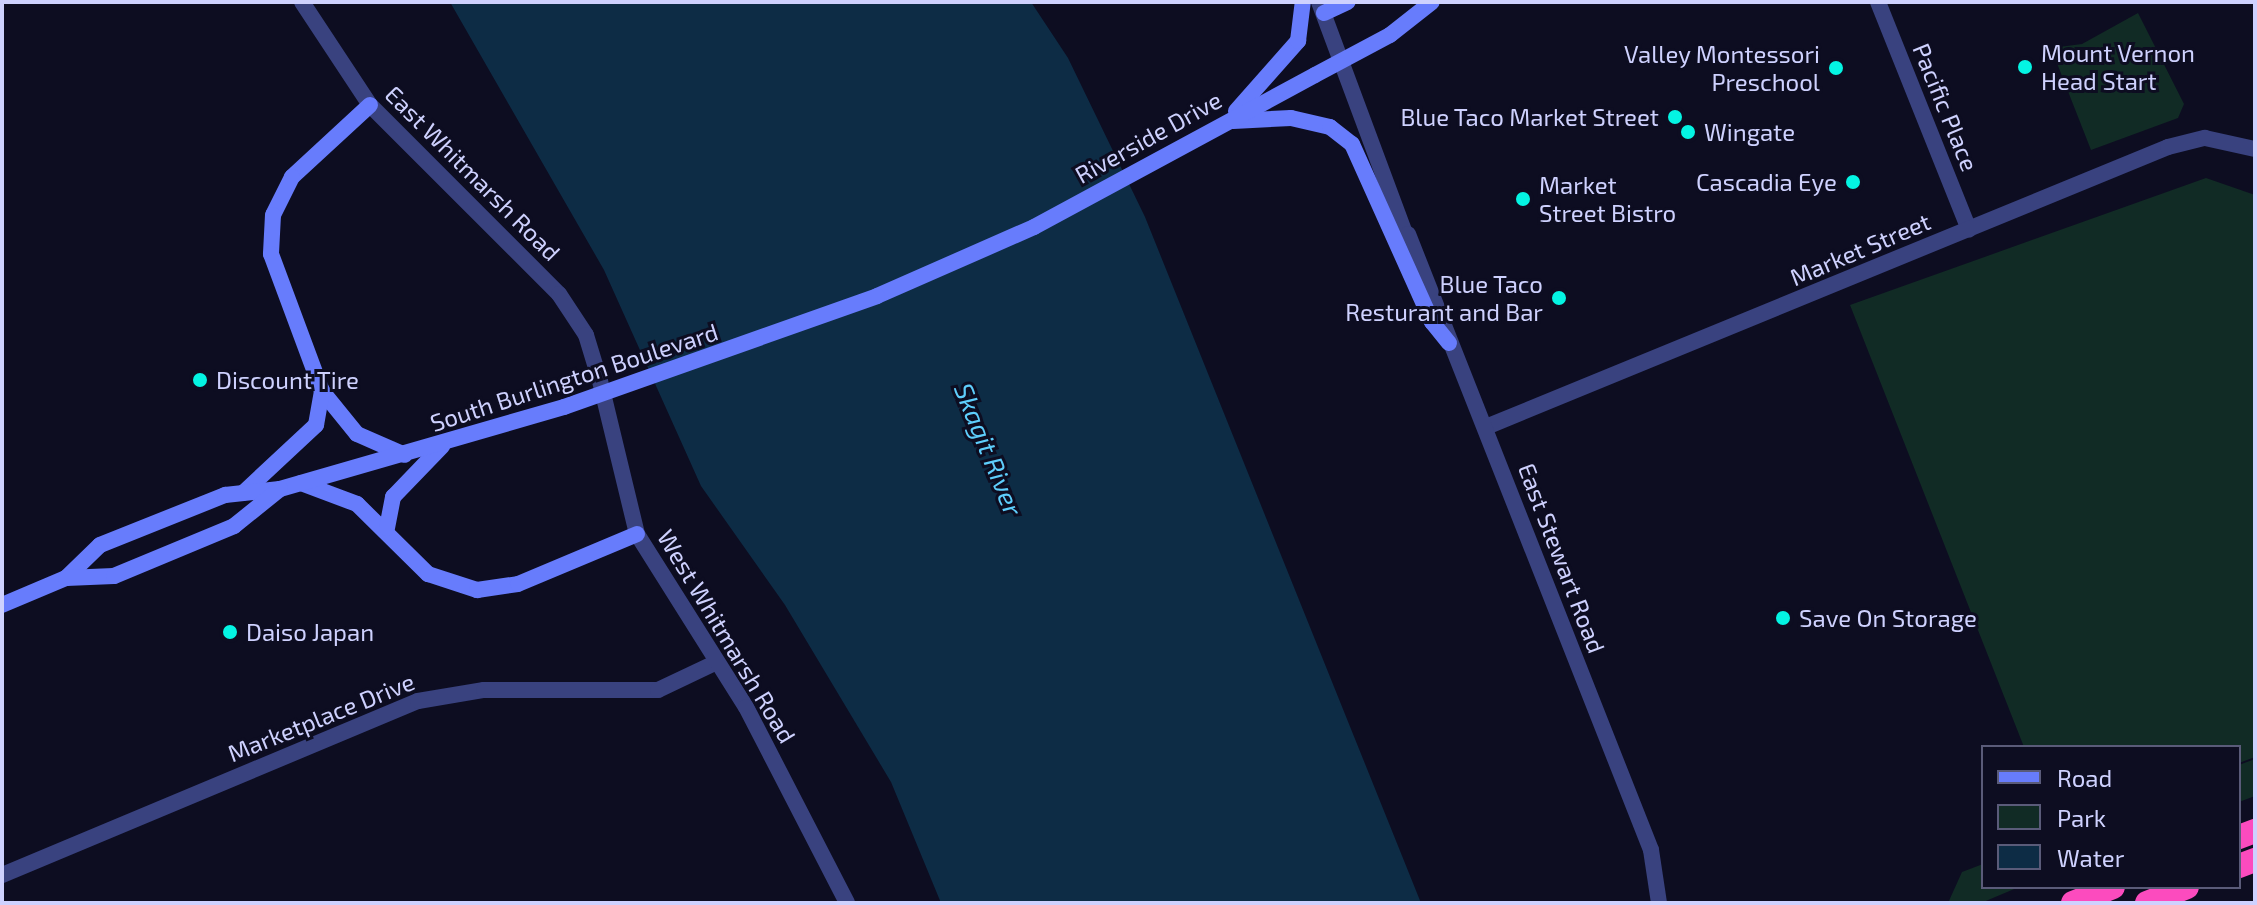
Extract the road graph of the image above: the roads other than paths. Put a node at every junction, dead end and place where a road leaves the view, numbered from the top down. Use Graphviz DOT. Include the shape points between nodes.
graph roads {
  1 [pos="302,2"];
  2 [pos="1303,2"];
  3 [pos="1348,2"];
  4 [pos="1432,2"];
  5 [pos="1878,2"];
  6 [pos="1322,8"];
  7 [pos="370,105"];
  8 [pos="1227,121"];
  9 [pos="2255,149"];
  10 [pos="1969,229"];
  11 [pos="877,296"];
  12 [pos="1454,349"];
  13 [pos="600,381"];
  14 [pos="322,391"];
  15 [pos="1486,427"];
  16 [pos="446,442"];
  17 [pos="405,455"];
  18 [pos="300,483"];
  19 [pos="280,489"];
  20 [pos="241,494"];
  21 [pos="387,528"];
  22 [pos="637,534"];
  23 [pos="66,578"];
  24 [pos="2,605"];
  25 [pos="717,662"];
  26 [pos="2,875"];
  27 [pos="2108,889"];
  28 [pos="2182,889"];
  29 [pos="847,903"];
  30 [pos="1659,903"];
  31 [pos="2073,903"];
  32 [pos="2147,903"];
  1 -- 7 [label="street, East Whitmarsh Road"];
  2 -- 8 [label="main road" via="1298,41"];
  3 -- 6 [label="main road"];
  4 -- 8 [label="main road, Riverside Drive, bridge" via="1390,35"];
  5 -- 10 [label="street, Pacific Place"];
  6 -- 12 [label="street, East Stewart Road"];
  7 -- 13 [label="street, East Whitmarsh Road" via="559,294 586,335"];
  7 -- 14 [label="main road" via="309,157 273,215 274,274"];
  8 -- 11 [label="main road, Riverside Drive" via="1034,227"];
  8 -- 12 [label="main road" via="1291,118 1330,127 1352,144 1432,322"];
  9 -- 10 [label="street, Market Street" via="2205,138 2168,147"];
  10 -- 15 [label="street, Market Street"];
  11 -- 16 [label="main road, South Burlington Boulevard, bridge" via="564,407"];
  12 -- 15 [label="street, East Stewart Road"];
  13 -- 22 [label="street, West Whitmarsh Road"];
  14 -- 17 [label="main road" via="357,434"];
  14 -- 20 [label="main road" via="316,425"];
  15 -- 30 [label="street, East Stewart Road" via="1651,850"];
  16 -- 17 [label="main road, South Burlington Boulevard"];
  16 -- 21 [label="main road" via="393,497"];
  17 -- 18 [label="main road, South Burlington Boulevard"];
  18 -- 19 [label="main road, South Burlington Boulevard"];
  18 -- 21 [label="main road" via="339,494"];
  19 -- 20 [label="main road, South Burlington Boulevard"];
  19 -- 23 [label="main road, South Burlington Boulevard" via="234,526 114,576"];
  20 -- 23 [label="main road, South Burlington Boulevard" via="100,545"];
  21 -- 22 [label="main road" via="428,574 477,590 518,584"];
  22 -- 25 [label="street, West Whitmarsh Road"];
  23 -- 24 [label="main road, South Burlington Boulevard"];
  25 -- 26 [label="street, Marketplace Drive" via="658,690 484,690 418,701"];
  25 -- 29 [label="street, West Whitmarsh Road" via="804,812"];
  27 -- 31 [label="highway"];
  28 -- 32 [label="highway"];
}
